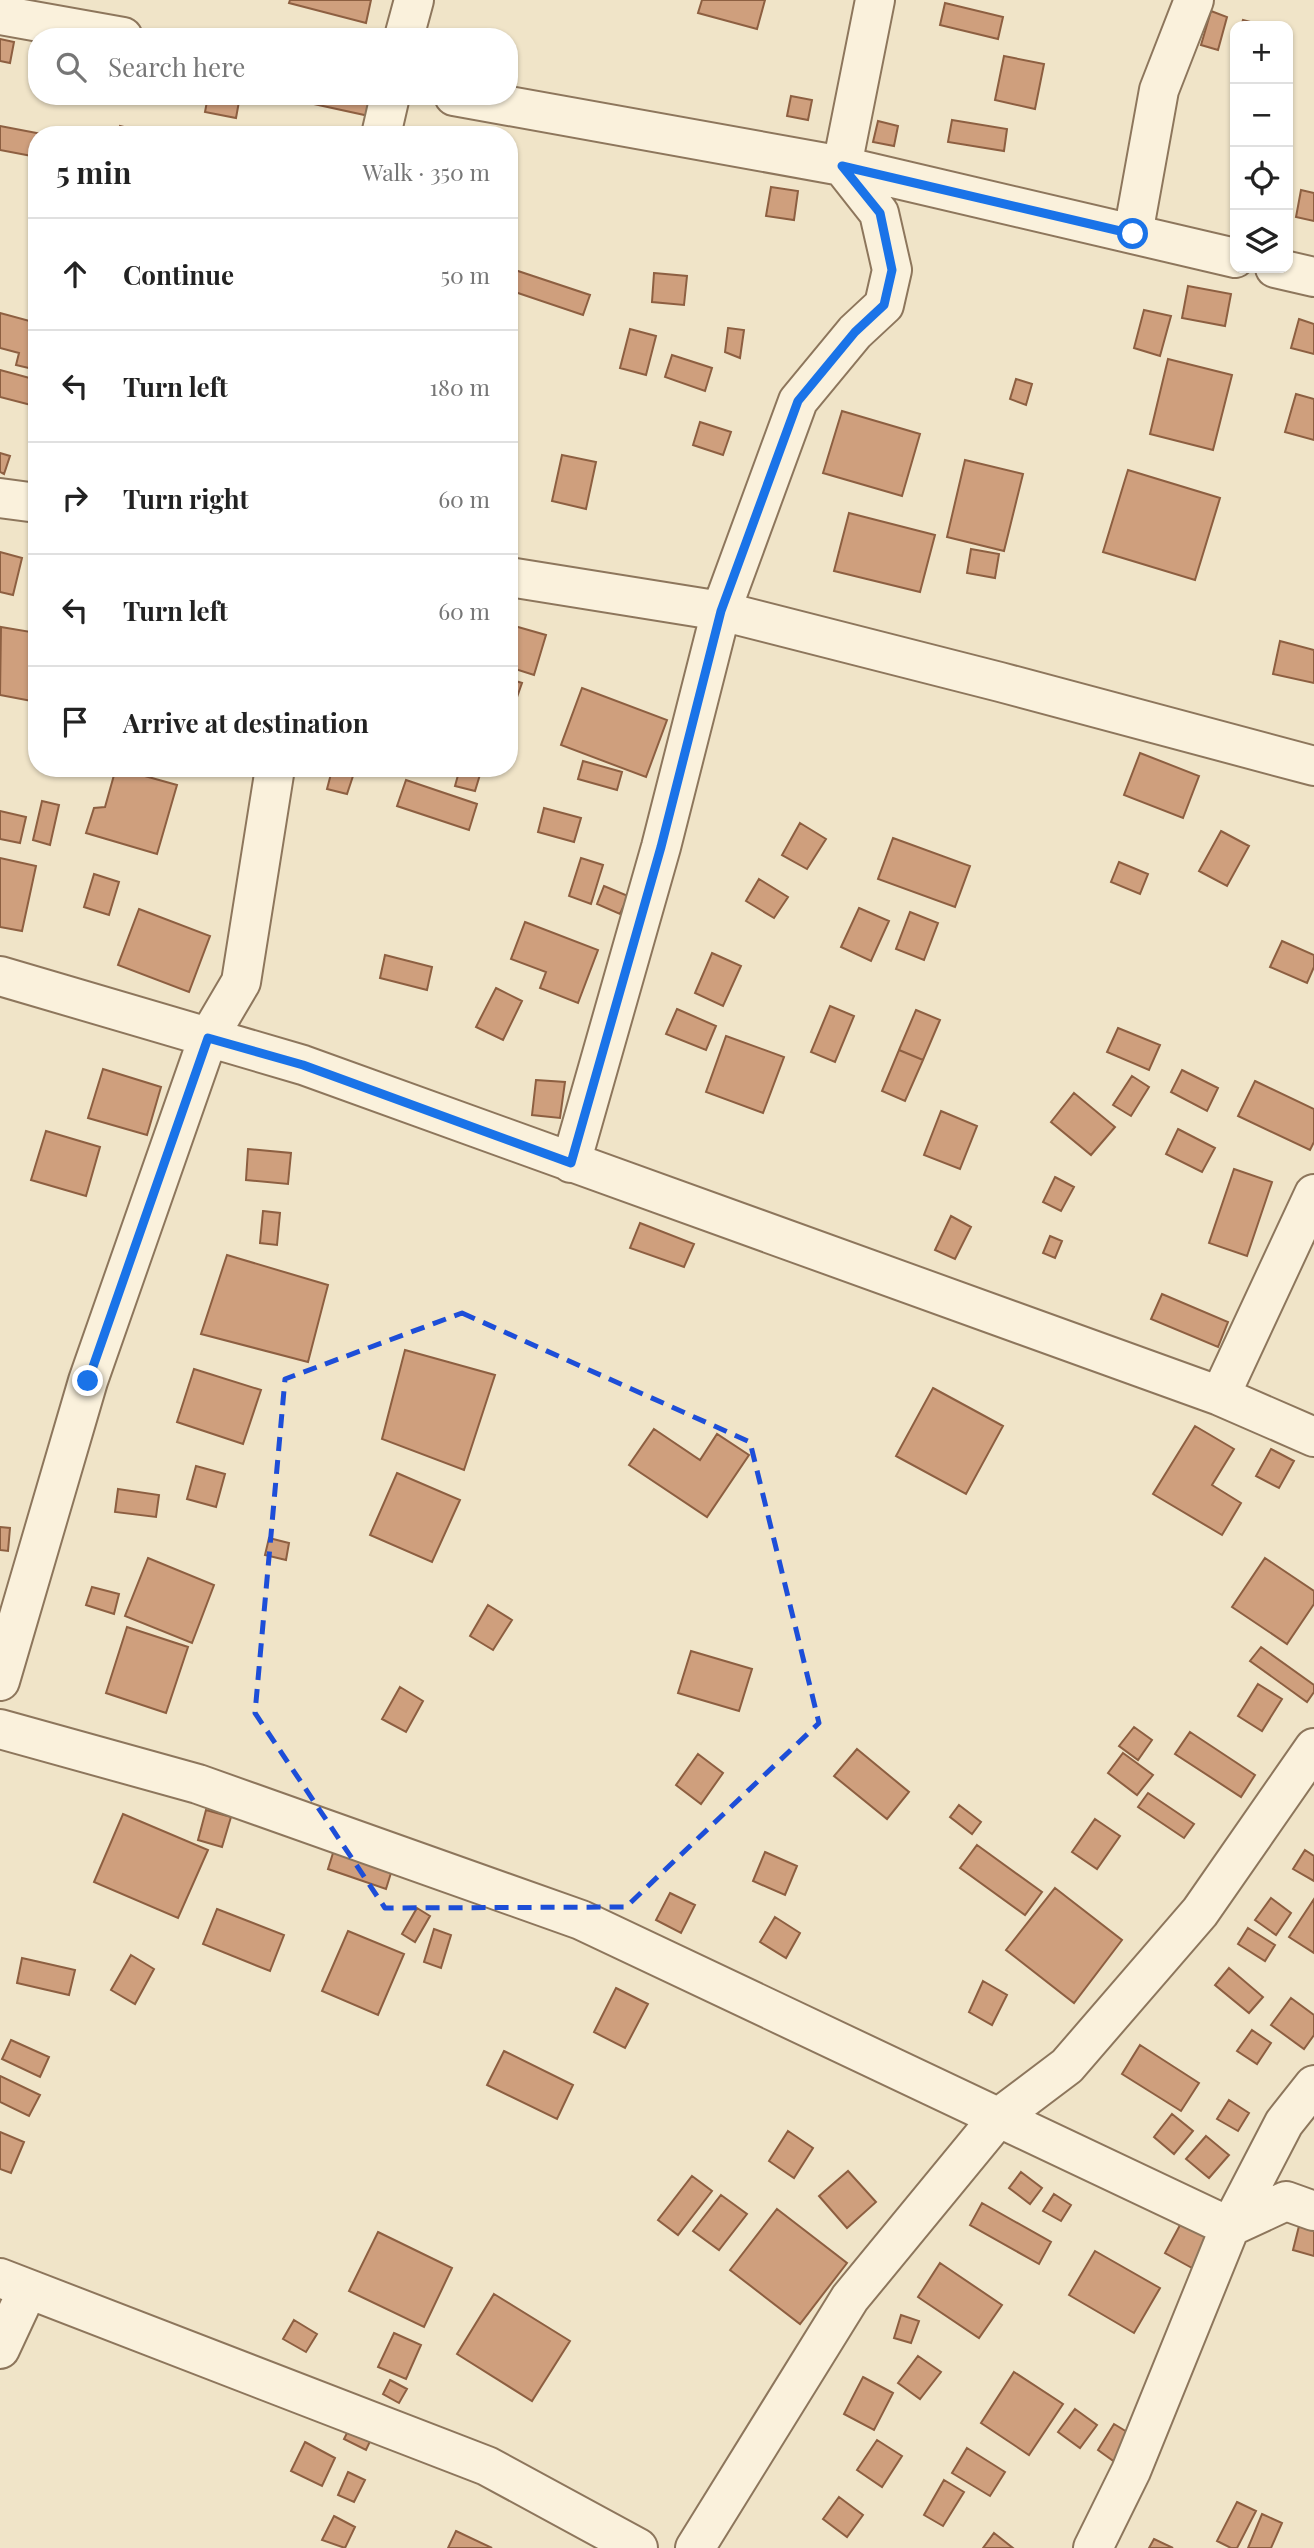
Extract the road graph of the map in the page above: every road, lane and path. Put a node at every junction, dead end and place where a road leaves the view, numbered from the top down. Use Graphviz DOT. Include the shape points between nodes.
graph roads {
  1 [pos="414,0"];
  2 [pos="875,0"];
  3 [pos="1194,0"];
  4 [pos="0,15"];
  5 [pos="73,28"];
  6 [pos="406,28"];
  7 [pos="388,105"];
  8 [pos="504,105"];
  9 [pos="384,126"];
  10 [pos="842,166"];
  11 [pos="1133,234"];
  12 [pos="1230,257"];
  13 [pos="1293,272"];
  14 [pos="1314,277"];
  15 [pos="0,498"];
  16 [pos="28,502"];
  17 [pos="518,578"];
  18 [pos="721,611"];
  19 [pos="1314,766"];
  20 [pos="274,777"];
  21 [pos="0,976"];
  22 [pos="208,1038"];
  23 [pos="571,1163"];
  24 [pos="1314,1194"];
  25 [pos="1220,1396"];
  26 [pos="1314,1437"];
  27 [pos="0,1681"];
  28 [pos="0,1729"];
  29 [pos="1314,1748"];
  30 [pos="1314,2085"];
  31 [pos="998,2118"];
  32 [pos="1314,2211"];
  33 [pos="1230,2227"];
  34 [pos="14,2283"];
  35 [pos="0,2349"];
  36 [pos="638,2548"];
  37 [pos="695,2548"];
  38 [pos="1093,2548"];
  1 -- 6 [label="street"];
  2 -- 10 [label="street"];
  3 -- 11 [label="street" via="1159,90"];
  4 -- 5 [label="street"];
  7 -- 9 [label="street"];
  8 -- 10 [label="street"];
  10 -- 11 [label="street"];
  10 -- 18 [label="street" via="880,213 892,270 884,305 855,332 798,401"];
  11 -- 12 [label="street"];
  13 -- 14 [label="street"];
  15 -- 16 [label="street"];
  17 -- 18 [label="street"];
  18 -- 19 [label="street"];
  18 -- 23 [label="street" via="661,847"];
  20 -- 22 [label="street" via="241,982"];
  21 -- 22 [label="street"];
  22 -- 23 [label="street" via="303,1065"];
  22 -- 27 [label="street" via="88,1381"];
  23 -- 25 [label="street"];
  24 -- 25 [label="street"];
  25 -- 26 [label="street"];
  28 -- 31 [label="street" via="198,1784 581,1920"];
  29 -- 31 [label="street" via="1200,1912 1067,2066"];
  30 -- 33 [label="street" via="1284,2123"];
  31 -- 33 [label="street"];
  31 -- 37 [label="street" via="849,2298"];
  32 -- 33 [label="street" via="1286,2201"];
  33 -- 38 [label="street" via="1131,2471"];
  34 -- 35 [label="street"];
  34 -- 36 [label="street" via="487,2466"];
}
